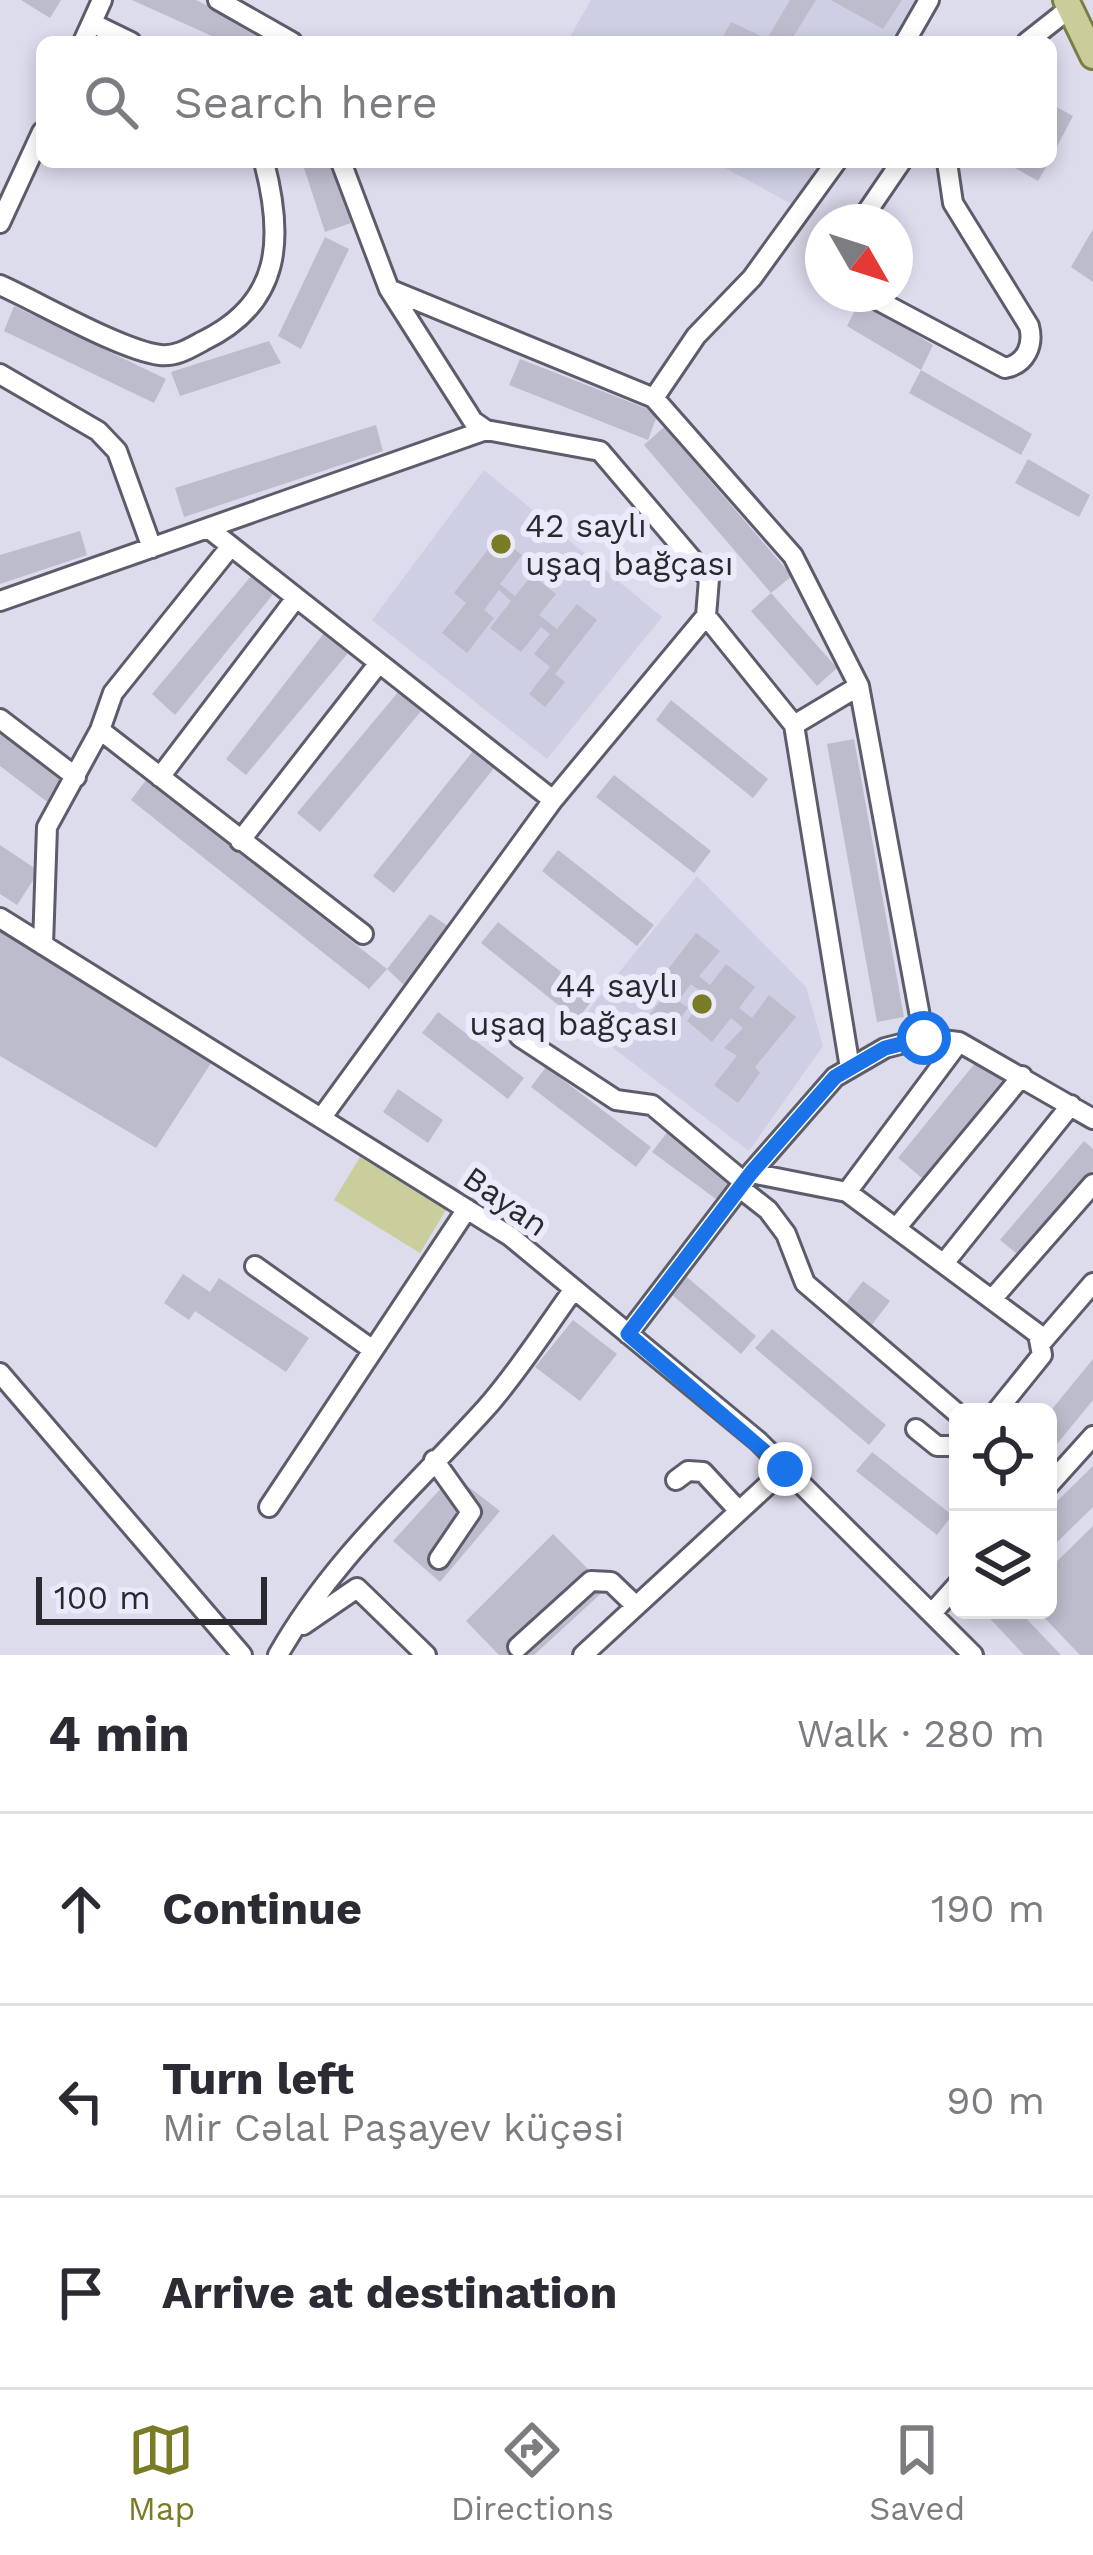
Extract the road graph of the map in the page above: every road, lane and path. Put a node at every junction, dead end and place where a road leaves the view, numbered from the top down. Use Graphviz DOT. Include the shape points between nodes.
graph roads {
  1 [pos="102,0"];
  2 [pos="218,0"];
  3 [pos="929,0"];
  4 [pos="1068,4"];
  5 [pos="87,33"];
  6 [pos="281,36"];
  7 [pos="908,36"];
  8 [pos="1033,36"];
  9 [pos="1093,56"];
  10 [pos="36,145"];
  11 [pos="266,168"];
  12 [pos="342,168"];
  13 [pos="832,168"];
  14 [pos="897,168"];
  15 [pos="947,168"];
  16 [pos="872,204"];
  17 [pos="0,223"];
  18 [pos="0,285"];
  19 [pos="389,289"];
  20 [pos="900,312"];
  21 [pos="0,374"];
  22 [pos="654,398"];
  23 [pos="486,430"];
  24 [pos="208,528"];
  25 [pos="232,546"];
  26 [pos="152,548"];
  27 [pos="296,598"];
  28 [pos="0,601"];
  29 [pos="706,616"];
  30 [pos="380,663"];
  31 [pos="859,686"];
  32 [pos="0,719"];
  33 [pos="794,725"];
  34 [pos="100,730"];
  35 [pos="160,776"];
  36 [pos="76,777"];
  37 [pos="554,800"];
  38 [pos="241,841"];
  39 [pos="0,917"];
  40 [pos="363,934"];
  41 [pos="43,945"];
  42 [pos="520,1036"];
  43 [pos="924,1038"];
  44 [pos="959,1042"];
  45 [pos="850,1068"];
  46 [pos="1022,1076"];
  47 [pos="1071,1105"];
  48 [pos="322,1117"];
  49 [pos="1093,1119"];
  50 [pos="745,1181"];
  51 [pos="1093,1184"];
  52 [pos="847,1192"];
  53 [pos="466,1209"];
  54 [pos="897,1227"];
  55 [pos="945,1262"];
  56 [pos="256,1266"];
  57 [pos="1093,1283"];
  58 [pos="574,1289"];
  59 [pos="994,1297"];
  60 [pos="628,1334"];
  61 [pos="1042,1342"];
  62 [pos="373,1350"];
  63 [pos="0,1373"];
  64 [pos="1003,1403"];
  65 [pos="949,1406"];
  66 [pos="916,1429"];
  67 [pos="1093,1436"];
  68 [pos="949,1446"];
  69 [pos="434,1460"];
  70 [pos="785,1469"];
  71 [pos="1057,1476"];
  72 [pos="676,1480"];
  73 [pos="269,1507"];
  74 [pos="740,1511"];
  75 [pos="439,1559"];
  76 [pos="949,1594"];
  77 [pos="636,1606"];
  78 [pos="933,1612"];
  79 [pos="289,1636"];
  80 [pos="518,1647"];
  81 [pos="242,1655"];
  82 [pos="278,1655"];
  83 [pos="426,1655"];
  84 [pos="583,1655"];
  85 [pos="973,1655"];
  1 -- 5 [label="street"];
  2 -- 6 [label="street"];
  3 -- 7 [label="street"];
  4 -- 8 [label="street"];
  4 -- 9 [label="main road"];
  10 -- 17 [label="street"];
  11 -- 18 [label="street" via="278,217 268,275 234,327 183,351 153,354"];
  12 -- 19 [label="street"];
  13 -- 22 [label="street"];
  14 -- 16 [label="street"];
  15 -- 20 [label="street" via="953,203 1029,326 1030,347 1005,368"];
  19 -- 22 [label="street"];
  19 -- 23 [label="street" via="473,422"];
  21 -- 26 [label="street" via="98,431 117,451"];
  22 -- 31 [label="street" via="793,556"];
  23 -- 24 [label="street"];
  23 -- 29 [label="street" via="600,451 709,579"];
  24 -- 25 [label="street"];
  24 -- 26 [label="street"];
  25 -- 27 [label="street"];
  25 -- 34 [label="street" via="113,693"];
  26 -- 28 [label="street"];
  27 -- 30 [label="street"];
  27 -- 35 [label="street"];
  29 -- 33 [label="street"];
  29 -- 37 [label="street"];
  30 -- 37 [label="street"];
  30 -- 38 [label="street"];
  31 -- 33 [label="street"];
  31 -- 43 [label="street"];
  32 -- 36 [label="street"];
  33 -- 45 [label="street"];
  34 -- 35 [label="street"];
  34 -- 36 [label="street"];
  35 -- 38 [label="street"];
  36 -- 41 [label="street" via="46,827"];
  37 -- 48 [label="street"];
  38 -- 40 [label="street"];
  39 -- 41 [label="street, Bayan"];
  41 -- 48 [label="street, Bayan"];
  42 -- 50 [label="street" via="616,1100 652,1105"];
  43 -- 44 [label="street"];
  43 -- 45 [label="street"];
  44 -- 46 [label="street"];
  44 -- 52 [label="street"];
  45 -- 50 [label="street"];
  46 -- 47 [label="street"];
  46 -- 54 [label="street"];
  47 -- 49 [label="street"];
  47 -- 55 [label="street"];
  48 -- 53 [label="street, Bayan"];
  50 -- 52 [label="street" via="817,1181"];
  50 -- 60 [label="street"];
  50 -- 65 [label="street" via="786,1234 805,1283"];
  51 -- 59 [label="street"];
  52 -- 54 [label="street"];
  53 -- 58 [label="street, Bayan"];
  53 -- 62 [label="street"];
  54 -- 55 [label="street"];
  55 -- 59 [label="street"];
  56 -- 62 [label="street"];
  57 -- 61 [label="street"];
  58 -- 60 [label="street, Bayan"];
  58 -- 69 [label="street" via="488,1406"];
  59 -- 61 [label="street"];
  60 -- 70 [label="street, Bayan"];
  61 -- 64 [label="street" via="1042,1355"];
  62 -- 73 [label="street"];
  63 -- 81 [label="street"];
  66 -- 68 [label="street"];
  67 -- 71 [label="street"];
  69 -- 75 [label="street" via="471,1512"];
  69 -- 79 [label="street" via="316,1592"];
  70 -- 74 [label="street"];
  70 -- 78 [label="street, Bayan"];
  72 -- 74 [label="street" via="703,1472"];
  74 -- 77 [label="street"];
  76 -- 78 [label="street"];
  77 -- 80 [label="street" via="611,1582 591,1581"];
  77 -- 84 [label="street"];
  78 -- 85 [label="street, Bayan"];
  79 -- 82 [label="street"];
  79 -- 83 [label="street" via="357,1588"];
}
